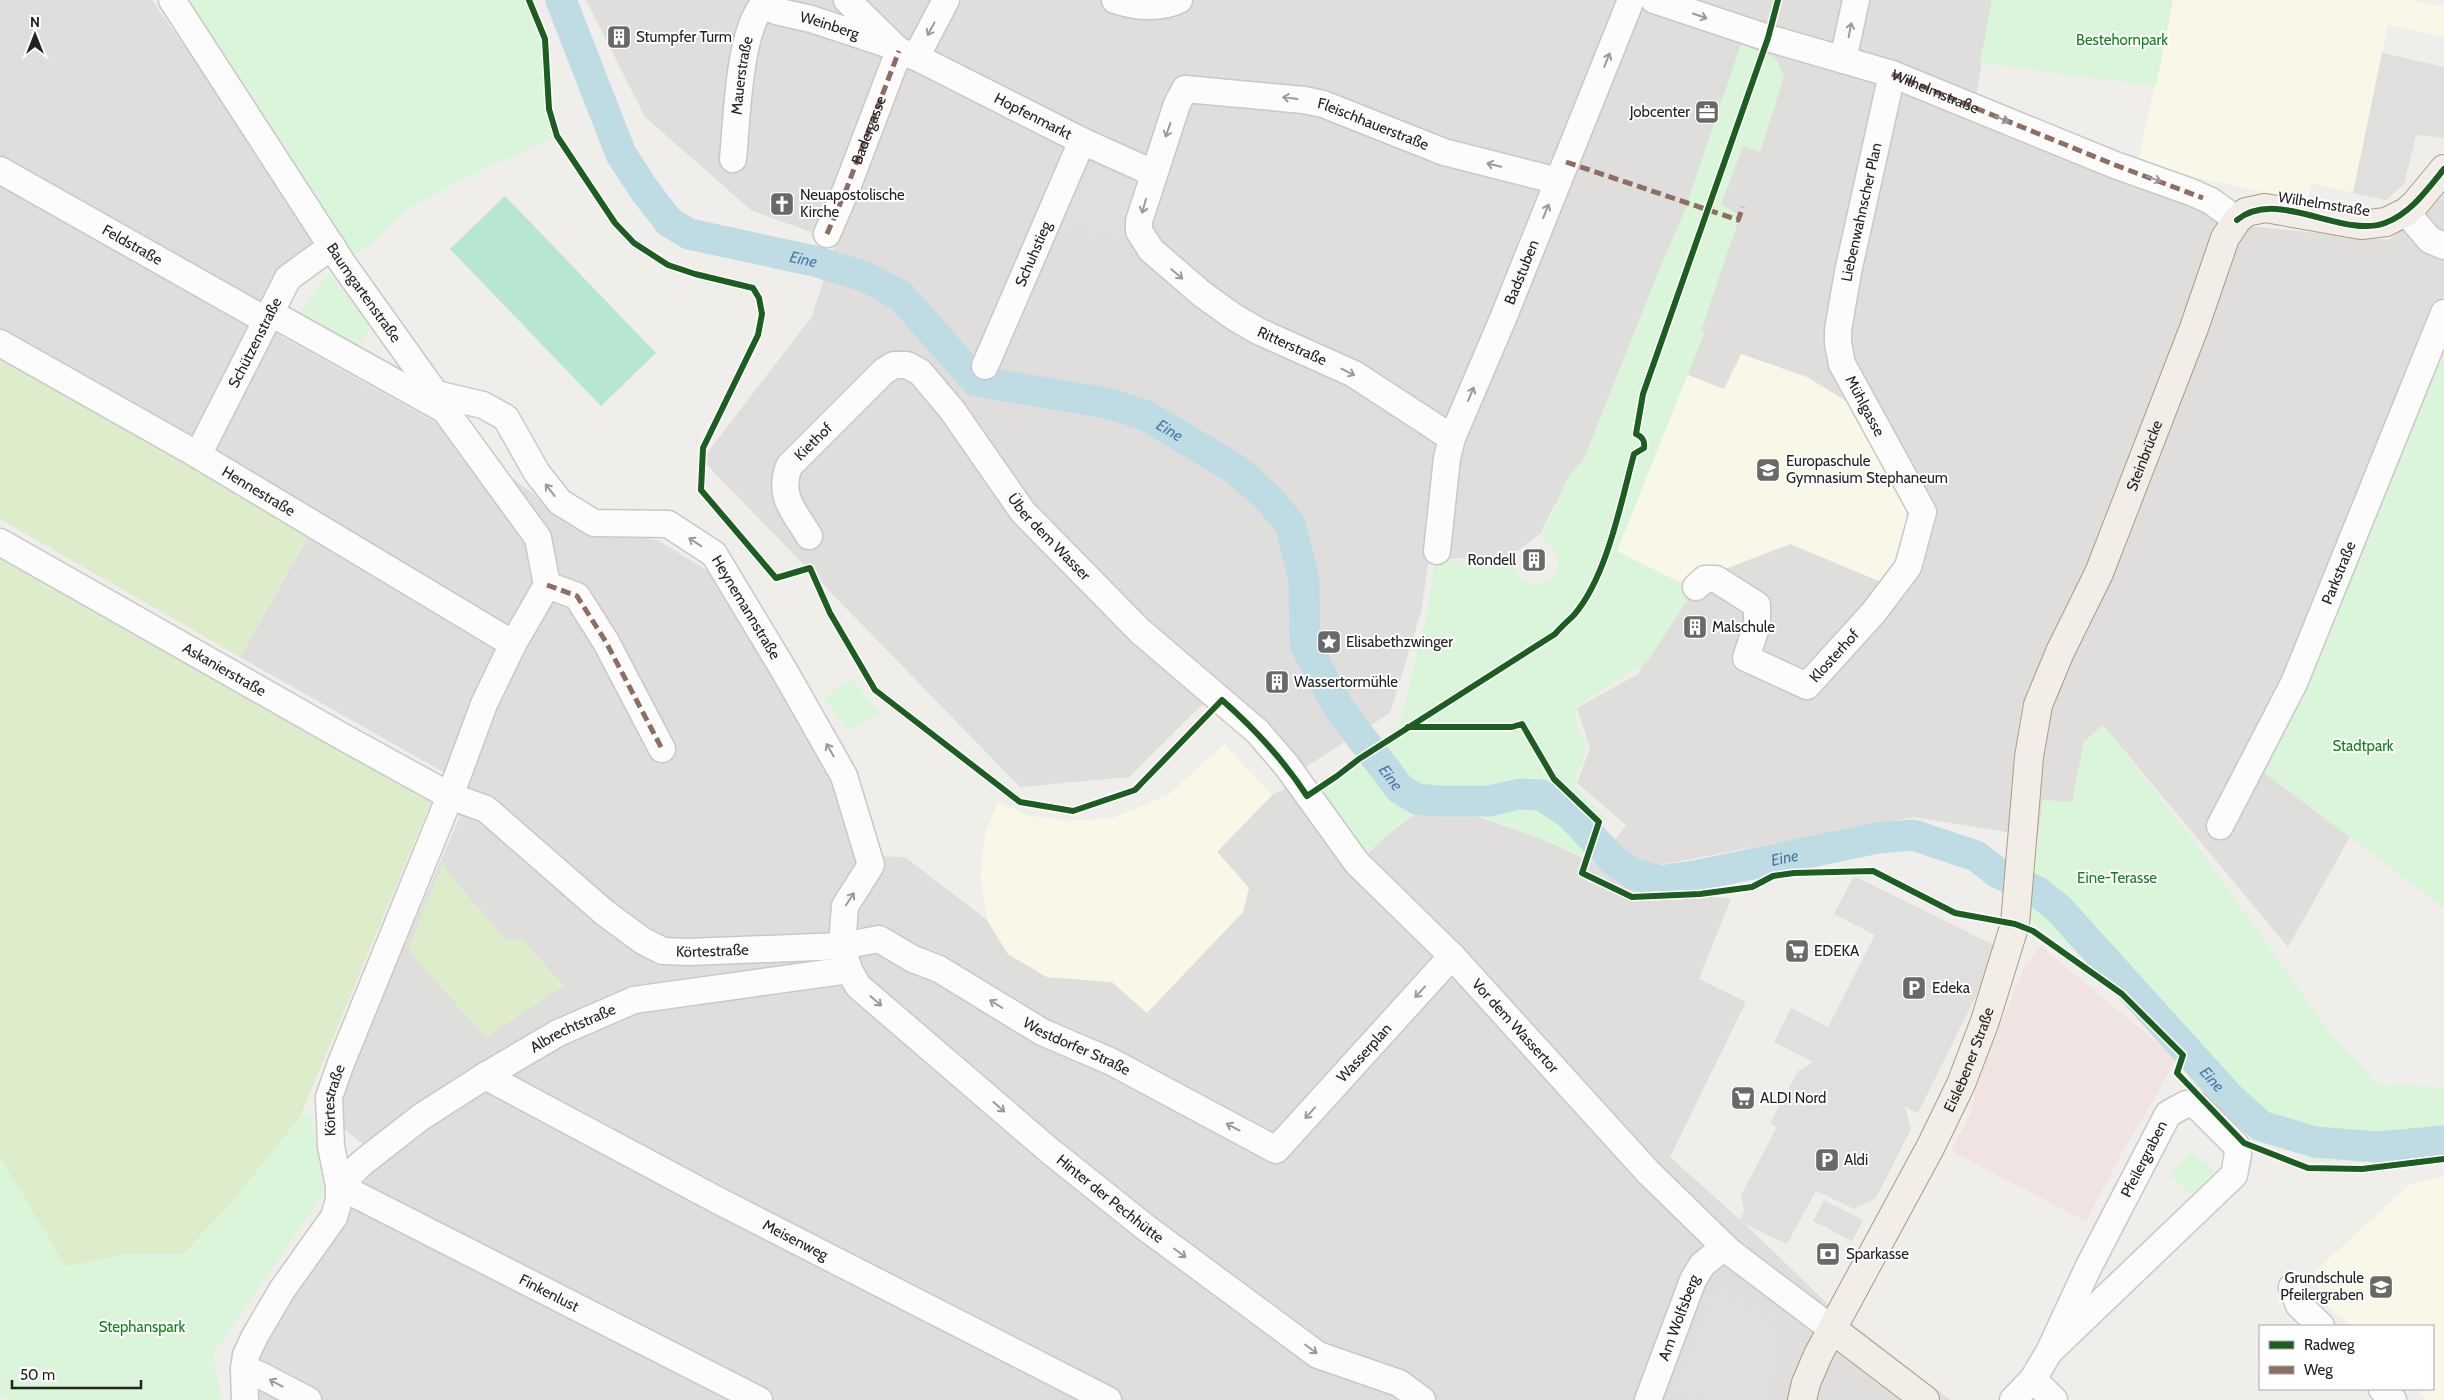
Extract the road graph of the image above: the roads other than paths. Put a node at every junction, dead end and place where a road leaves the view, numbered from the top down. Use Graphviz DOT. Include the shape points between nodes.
graph roads {
  1 [pos="172,0"];
  2 [pos="769,0"];
  3 [pos="848,0"];
  4 [pos="946,0"];
  5 [pos="1115,0"];
  6 [pos="1179,0"];
  7 [pos="1631,0"];
  8 [pos="1654,0"];
  9 [pos="1856,0"];
  10 [pos="903,52"];
  11 [pos="1843,60"];
  12 [pos="1892,74"];
  13 [pos="1082,141"];
  14 [pos="733,159"];
  15 [pos="2444,169"];
  16 [pos="0,170"];
  17 [pos="1153,173"];
  18 [pos="1558,181"];
  19 [pos="2406,212"];
  20 [pos="2237,220"];
  21 [pos="827,234"];
  22 [pos="332,246"];
  23 [pos="2444,246"];
  24 [pos="2444,313"];
  25 [pos="269,317"];
  26 [pos="0,343"];
  27 [pos="1839,352"];
  28 [pos="894,365"];
  29 [pos="985,366"];
  30 [pos="440,402"];
  31 [pos="1452,438"];
  32 [pos="198,455"];
  33 [pos="1923,512"];
  34 [pos="809,536"];
  35 [pos="0,542"];
  36 [pos="1437,551"];
  37 [pos="547,585"];
  38 [pos="1696,587"];
  39 [pos="514,644"];
  40 [pos="2044,690"];
  41 [pos="1222,700"];
  42 [pos="662,749"];
  43 [pos="450,796"];
  44 [pos="2220,826"];
  45 [pos="879,939"];
  46 [pos="1452,956"];
  47 [pos="846,958"];
  48 [pos="485,1076"];
  49 [pos="1276,1150"];
  50 [pos="339,1186"];
  51 [pos="1724,1246"];
  52 [pos="2292,1286"];
  53 [pos="2319,1325"];
  54 [pos="1832,1329"];
  55 [pos="2049,1352"];
  56 [pos="244,1369"];
  57 [pos="2033,1379"];
  58 [pos="2383,1390"];
  59 [pos="755,1399"];
  60 [pos="245,1400"];
  61 [pos="308,1400"];
  62 [pos="1108,1400"];
  63 [pos="1422,1400"];
  64 [pos="1648,1400"];
  65 [pos="1802,1400"];
  66 [pos="1925,1400"];
  67 [pos="2013,1400"];
  68 [pos="2054,1400"];
  69 [pos="2393,1400"];
  1 -- 22 [label="street, Baumgartenstraße"];
  2 -- 10 [label="street, Weinberg" via="776,11 811,19"];
  2 -- 14 [label="street, Mauerstraße" via="760,6 749,30"];
  3 -- 10 [label="street, Weinberg"];
  4 -- 10 [label="street, Badergasse, one-way"];
  5 -- 6 [label="street" via="1160,6"];
  18 -- 7 [label="street, Badstuben, one-way"];
  8 -- 11 [label="street, Wilhelmstraße, one-way"];
  11 -- 9 [label="street, one-way"];
  10 -- 13 [label="street, Hopfenmarkt"];
  10 -- 21 [label="street, Badergasse"];
  11 -- 12 [label="street, Wilhelmstraße"];
  12 -- 20 [label="street, Wilhelmstraße, one-way" via="2197,195"];
  12 -- 27 [label="street, Liebenwahnscher Plan" via="1848,272 1838,330"];
  13 -- 17 [label="street, Hopfenmarkt"];
  13 -- 29 [label="street, Schuhstieg"];
  15 -- 19 [label="main road"];
  16 -- 25 [label="street, Feldstraße"];
  18 -- 17 [label="street, Fleischhauerstraße, one-way" via="1451,154 1322,104 1186,89 1177,104"];
  17 -- 31 [label="street, Ritterstraße, one-way" via="1139,231 1151,250 1178,274 1234,317 1354,374"];
  31 -- 18 [label="street, Badstuben, one-way"];
  19 -- 20 [label="main road, Wilhelmstraße" via="2373,225 2265,208 2246,212"];
  19 -- 23 [label="street" via="2430,240"];
  20 -- 40 [label="main road, Steinbrücke" via="2225,238 2194,328 2099,573"];
  22 -- 25 [label="street, Schützenstraße" via="288,278"];
  22 -- 30 [label="street, Baumgartenstraße"];
  24 -- 44 [label="street, Parkstraße" via="2294,683"];
  25 -- 30 [label="street, Feldstraße"];
  25 -- 32 [label="street, Schützenstraße"];
  26 -- 32 [label="street, Hennestraße"];
  27 -- 33 [label="street, Mühlgasse" via="1842,364"];
  28 -- 34 [label="street, Kiethof" via="884,371 789,466 783,483 788,501"];
  28 -- 41 [label="street, Über dem Wasser" via="907,365 920,372 952,410 1023,512 1140,631"];
  30 -- 37 [label="street, Baumgartenstraße" via="538,538"];
  47 -- 30 [label="street, Heynemannstraße, one-way" via="845,906 871,866 844,776 714,554 668,524 594,523 560,502 537,473 506,418 483,405"];
  31 -- 36 [label="street, Badstuben"];
  32 -- 39 [label="street, Hennestraße"];
  33 -- 38 [label="street, Klosterhof" via="1908,567 1874,612 1806,686 1746,658 1757,625 1757,605 1716,579 1705,579"];
  35 -- 43 [label="street, Askanierstraße"];
  37 -- 39 [label="street, Körtestraße"];
  37 -- 42 [label="street" via="577,596 606,642"];
  39 -- 43 [label="street, Körtestraße" via="484,704"];
  40 -- 54 [label="main road, Eislebener Straße" via="2030,750 2016,913 2002,969 1961,1084"];
  41 -- 46 [label="street, Vor dem Wassertor" via="1258,732 1287,766 1357,864"];
  43 -- 47 [label="street, Körtestraße" via="486,809 605,913 663,951"];
  43 -- 50 [label="street, Körtestraße" via="329,1097 331,1146"];
  45 -- 47 [label="street, Körtestraße"];
  49 -- 45 [label="street, Westdorfer Straße, one-way" via="1112,1062 1042,1032 939,969 913,959"];
  46 -- 49 [label="street, Wasserplan, one-way"];
  46 -- 51 [label="street, Vor dem Wassertor" via="1648,1172"];
  47 -- 48 [label="street, Albrechtstraße" via="634,1000 558,1033"];
  47 -- 63 [label="street, Hinter der Pechhütte, one-way" via="858,986 1050,1151 1145,1226 1318,1355 1400,1382"];
  48 -- 50 [label="street, Albrechtstraße" via="421,1117 362,1163"];
  48 -- 62 [label="street, Meisenweg" via="719,1201"];
  50 -- 56 [label="street, Körtestraße" via="334,1216 282,1290 255,1336 246,1355"];
  50 -- 59 [label="street, Finkenlust"];
  51 -- 54 [label="street, Vor dem Wassertor"];
  51 -- 64 [label="street, Am Wolfsberg" via="1702,1265 1693,1280"];
  52 -- 53 [label="street" via="2299,1304"];
  54 -- 65 [label="main road, Eislebener Straße" via="1811,1370"];
  54 -- 66 [label="main road"];
  55 -- 55 [label="street, Pfeilergraben" via="2234,1175 2238,1154 2236,1145 2196,1105 2186,1104 2168,1114 2089,1266"];
  55 -- 57 [label="street, Pfeilergraben"];
  56 -- 60 [label="street, Körtestraße"];
  61 -- 56 [label="street, one-way"];
  57 -- 67 [label="street, Pfeilergraben"];
  57 -- 68 [label="street"];
  58 -- 69 [label="street"];
}
